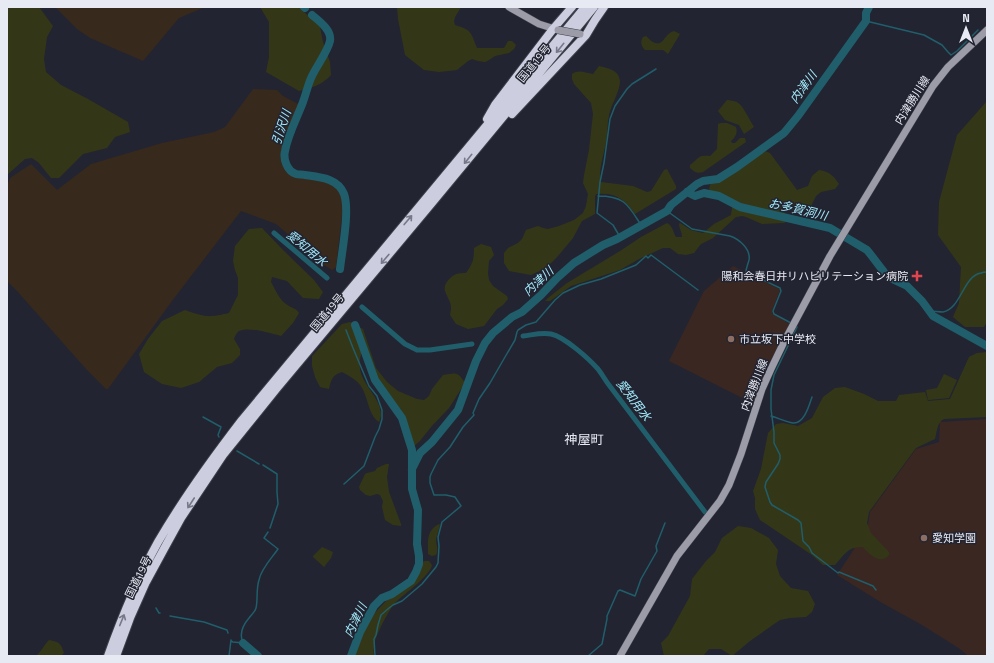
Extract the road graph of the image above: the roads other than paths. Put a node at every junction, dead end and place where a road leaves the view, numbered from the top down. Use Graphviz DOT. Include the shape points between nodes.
graph roads {
  1 [pos="508,7"];
  2 [pos="572,7"];
  3 [pos="585,7"];
  4 [pos="594,7"];
  5 [pos="604,7"];
  6 [pos="556,29"];
  7 [pos="987,30"];
  8 [pos="583,34"];
  9 [pos="478,142"];
  10 [pos="108,656"];
  11 [pos="116,656"];
  12 [pos="620,656"];
  1 -- 6 [label="main road" via="540,24"];
  2 -- 6 [label="highway"];
  3 -- 9 [label="highway, 国道19号"];
  4 -- 9 [label="highway, 国道19号, one-way"];
  5 -- 8 [label="highway"];
  6 -- 8 [label="main road, bridge"];
  6 -- 9 [label="highway" via="495,105"];
  7 -- 12 [label="main road, 内津勝川線" via="948,67 930,90 830,256 762,389 729,486 720,502 677,556"];
  8 -- 9 [label="highway" via="511,115"];
  10 -- 9 [label="highway, 国道19号, one-way" via="141,575 208,464 242,420"];
  9 -- 11 [label="highway, 国道19号, one-way" via="223,455 185,512 146,582"];
}
